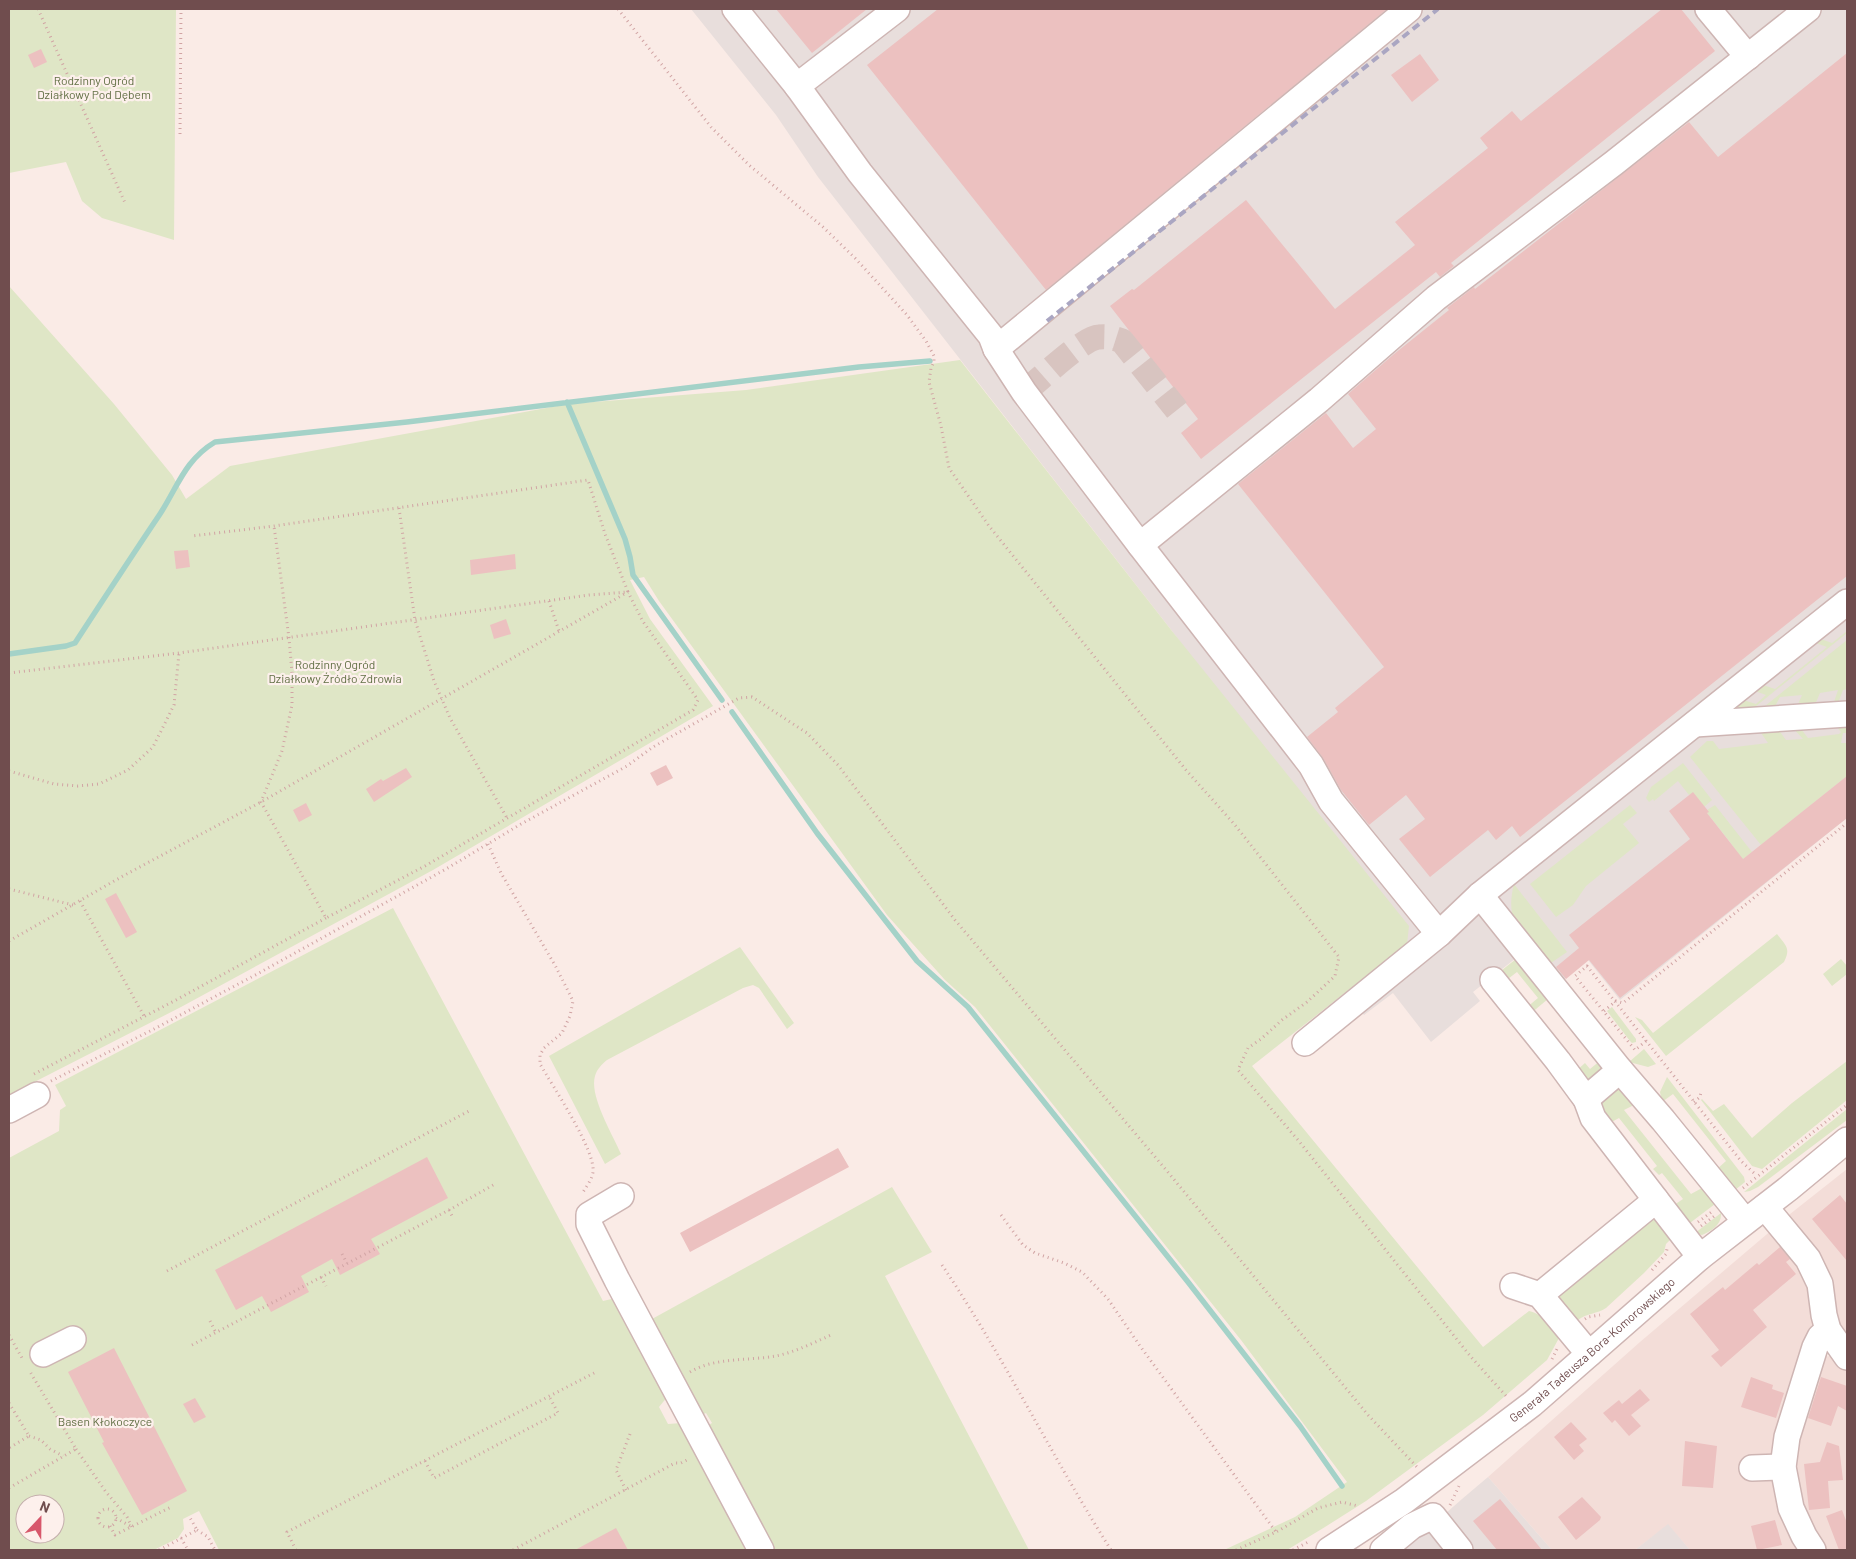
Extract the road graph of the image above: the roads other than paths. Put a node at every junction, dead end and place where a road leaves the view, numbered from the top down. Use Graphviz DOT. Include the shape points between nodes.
graph roads {
  1 [pos="735,9"];
  2 [pos="896,9"];
  3 [pos="1410,9"];
  4 [pos="1708,9"];
  5 [pos="1808,9"];
  6 [pos="1748,57"];
  7 [pos="797,86"];
  8 [pos="996,349"];
  9 [pos="1140,545"];
  10 [pos="1847,602"];
  11 [pos="1847,714"];
  12 [pos="1695,724"];
  13 [pos="1480,896"];
  14 [pos="1439,934"];
  15 [pos="1493,980"];
  16 [pos="1305,1043"];
  17 [pos="1620,1070"];
  18 [pos="35,1085"];
  19 [pos="1586,1099"];
  20 [pos="9,1110"];
  21 [pos="1847,1140"];
  22 [pos="621,1196"];
  23 [pos="1656,1200"];
  24 [pos="1765,1206"];
  25 [pos="1745,1222"];
  26 [pos="1700,1257"];
  27 [pos="1513,1286"];
  28 [pos="1540,1295"];
  29 [pos="1828,1330"];
  30 [pos="73,1339"];
  31 [pos="1589,1354"];
  32 [pos="1847,1357"];
  33 [pos="32,1361"];
  34 [pos="1783,1467"];
  35 [pos="1752,1468"];
  36 [pos="761,1550"];
  37 [pos="1329,1550"];
  38 [pos="1383,1550"];
  39 [pos="1460,1550"];
  40 [pos="1814,1550"];
  1 -- 7 [label="street"];
  2 -- 7 [label="street"];
  3 -- 8 [label="street"];
  4 -- 6 [label="street"];
  5 -- 6 [label="street"];
  6 -- 9 [label="street" via="1436,298 1319,400"];
  7 -- 8 [label="street" via="860,174 991,336"];
  8 -- 9 [label="street" via="1024,392"];
  9 -- 14 [label="street" via="1311,765 1331,801"];
  10 -- 12 [label="street"];
  11 -- 12 [label="street"];
  12 -- 13 [label="street"];
  13 -- 14 [label="street"];
  13 -- 17 [label="street"];
  14 -- 16 [label="street"];
  15 -- 19 [label="street"];
  17 -- 19 [label="street"];
  17 -- 25 [label="street"];
  18 -- 20 [label="street"];
  19 -- 23 [label="street" via="1593,1118"];
  21 -- 24 [label="street, Generała Tadeusza Bora-Komorowskiego"];
  22 -- 36 [label="street" via="589,1215 589,1224"];
  23 -- 26 [label="street"];
  23 -- 28 [label="street"];
  24 -- 25 [label="street, Generała Tadeusza Bora-Komorowskiego"];
  24 -- 29 [label="street" via="1808,1259 1820,1284"];
  25 -- 26 [label="street, Generała Tadeusza Bora-Komorowskiego"];
  26 -- 31 [label="street, Generała Tadeusza Bora-Komorowskiego"];
  27 -- 28 [label="street"];
  28 -- 31 [label="street"];
  29 -- 32 [label="street"];
  29 -- 34 [label="street" via="1815,1347 1787,1437"];
  30 -- 33 [label="street"];
  31 -- 37 [label="street, Generała Tadeusza Bora-Komorowskiego" via="1495,1433"];
  34 -- 35 [label="street"];
  34 -- 40 [label="street" via="1791,1508"];
  38 -- 39 [label="street" via="1412,1526 1433,1516"];
}
